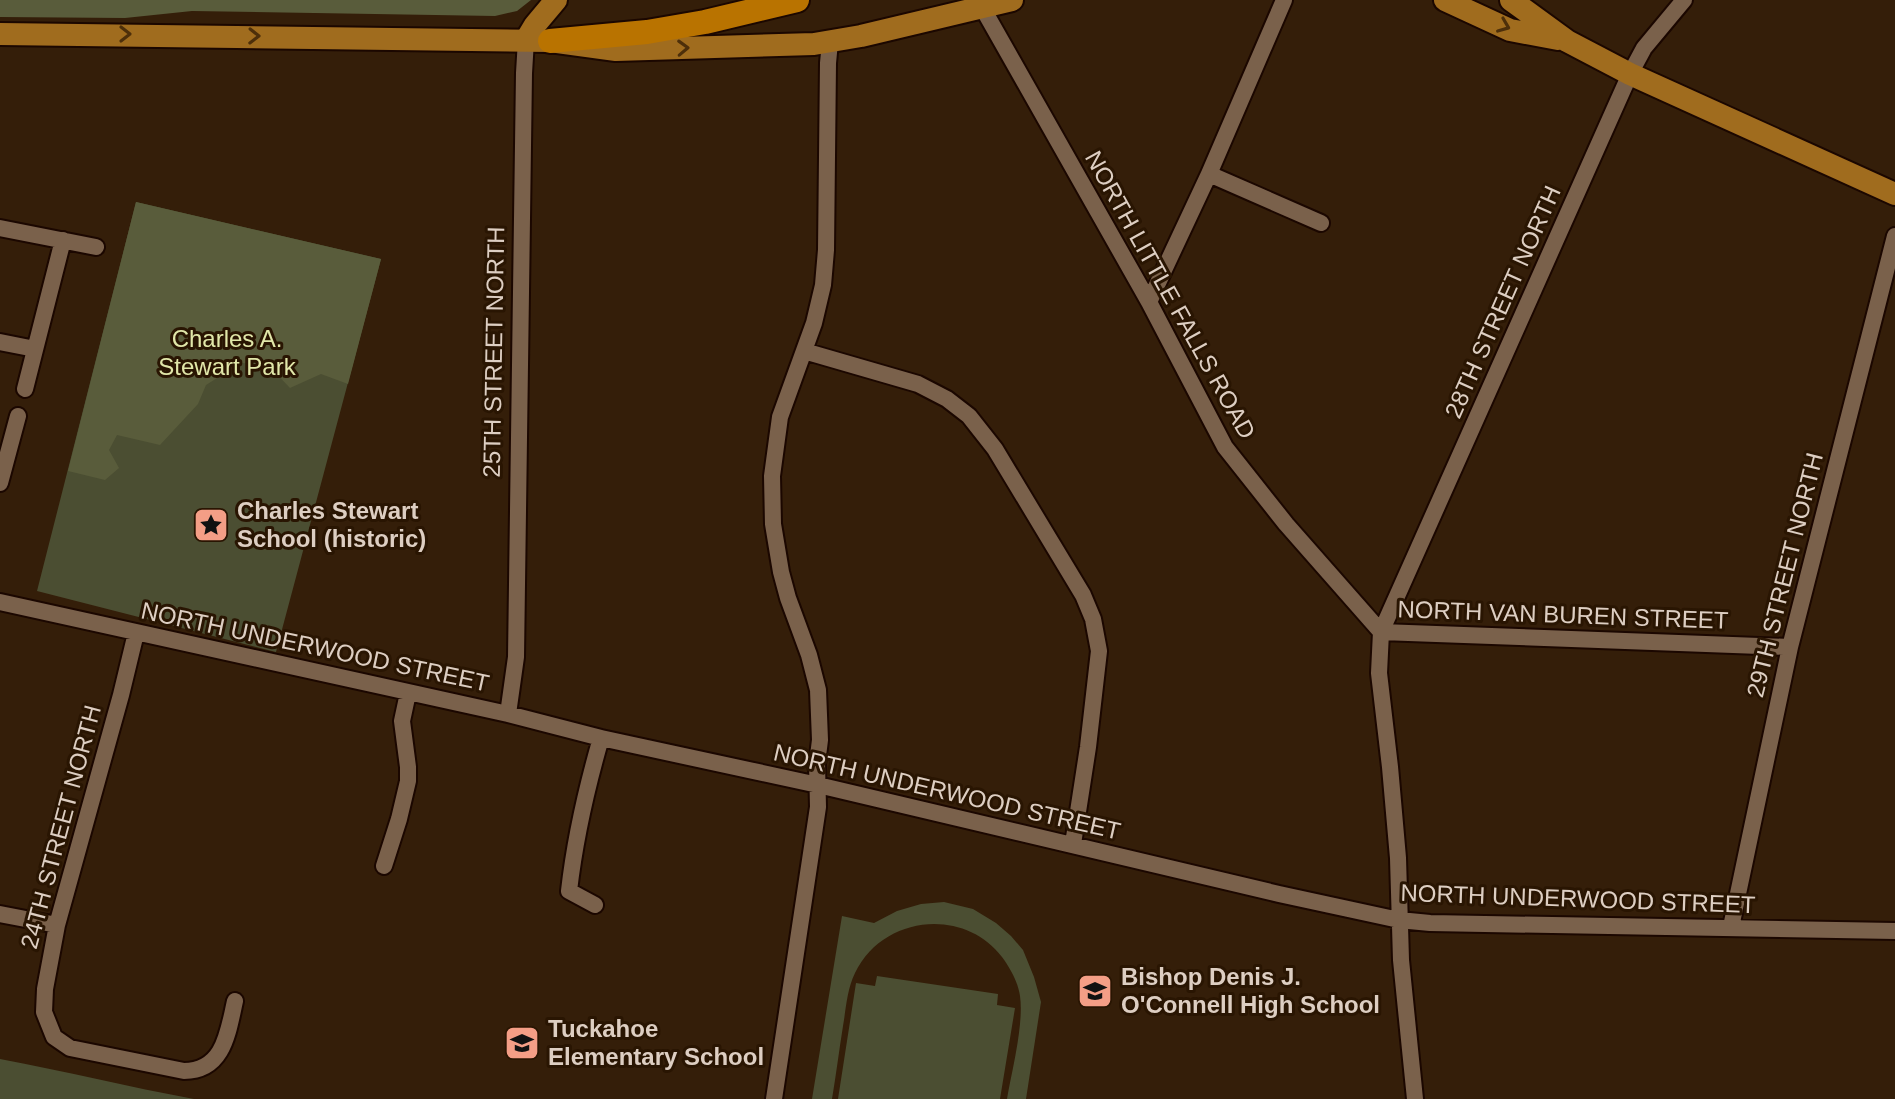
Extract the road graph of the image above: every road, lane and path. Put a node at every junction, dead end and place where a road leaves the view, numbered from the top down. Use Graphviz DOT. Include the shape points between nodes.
graph roads {
  1 [pos="797,0"];
  2 [pos="1012,0"];
  3 [pos="1284,0"];
  4 [pos="1445,0"];
  5 [pos="1511,0"];
  6 [pos="1684,0"];
  7 [pos="550,6"];
  8 [pos="982,7"];
  9 [pos="0,34"];
  10 [pos="538,40"];
  11 [pos="1567,41"];
  12 [pos="830,42"];
  13 [pos="1630,74"];
  14 [pos="1209,174"];
  15 [pos="1895,194"];
  16 [pos="1321,223"];
  17 [pos="0,228"];
  18 [pos="1895,236"];
  19 [pos="63,240"];
  20 [pos="96,247"];
  21 [pos="1149,302"];
  22 [pos="0,342"];
  23 [pos="35,349"];
  24 [pos="804,351"];
  25 [pos="25,389"];
  26 [pos="18,416"];
  27 [pos="0,483"];
  28 [pos="0,602"];
  29 [pos="1381,632"];
  30 [pos="136,633"];
  31 [pos="1790,647"];
  32 [pos="408,693"];
  33 [pos="508,714"];
  34 [pos="601,738"];
  35 [pos="818,785"];
  36 [pos="1073,844"];
  37 [pos="384,866"];
  38 [pos="595,905"];
  39 [pos="0,914"];
  40 [pos="1399,920"];
  41 [pos="57,925"];
  42 [pos="1731,927"];
  43 [pos="1895,931"];
  44 [pos="235,1001"];
  45 [pos="774,1099"];
  46 [pos="1415,1099"];
  1 -- 10 [label="highway" via="647,32"];
  2 -- 8 [label="main road"];
  3 -- 14 [label="street"];
  4 -- 11 [label="main road, one-way" via="1510,30"];
  5 -- 11 [label="main road"];
  6 -- 13 [label="street, 28TH STREET NORTH" via="1644,48"];
  7 -- 10 [label="main road" via="535,25"];
  8 -- 12 [label="main road"];
  8 -- 21 [label="street, NORTH LITTLE FALLS ROAD"];
  9 -- 10 [label="main road, one-way"];
  10 -- 12 [label="main road, one-way" via="616,50"];
  10 -- 33 [label="street, 25TH STREET NORTH" via="524,73 516,657"];
  11 -- 13 [label="main road"];
  12 -- 24 [label="street" via="825,273"];
  13 -- 15 [label="main road"];
  13 -- 29 [label="street, 28TH STREET NORTH"];
  14 -- 16 [label="street"];
  14 -- 21 [label="street"];
  17 -- 19 [label="street"];
  18 -- 31 [label="street, 29TH STREET NORTH"];
  19 -- 20 [label="street"];
  19 -- 23 [label="street"];
  21 -- 29 [label="street, NORTH LITTLE FALLS ROAD" via="1225,447"];
  22 -- 23 [label="street"];
  23 -- 25 [label="street"];
  24 -- 35 [label="street" via="779,423 772,509 784,587 817,685"];
  24 -- 36 [label="street" via="918,384 969,416 995,449 1083,595 1099,651"];
  26 -- 27 [label="street"];
  28 -- 30 [label="street, NORTH UNDERWOOD STREET"];
  29 -- 31 [label="street, NORTH VAN BUREN STREET"];
  29 -- 40 [label="street" via="1379,673 1398,858"];
  30 -- 32 [label="street, NORTH UNDERWOOD STREET"];
  30 -- 41 [label="street, 24TH STREET NORTH"];
  31 -- 42 [label="street, 29TH STREET NORTH"];
  32 -- 33 [label="street, NORTH UNDERWOOD STREET"];
  32 -- 37 [label="street" via="402,721 407,785"];
  33 -- 34 [label="street, NORTH UNDERWOOD STREET"];
  34 -- 35 [label="street, NORTH UNDERWOOD STREET"];
  34 -- 38 [label="street" via="573,848 569,891"];
  35 -- 36 [label="street, NORTH UNDERWOOD STREET"];
  35 -- 45 [label="street"];
  36 -- 40 [label="street, NORTH UNDERWOOD STREET"];
  39 -- 41 [label="street"];
  40 -- 42 [label="street, NORTH UNDERWOOD STREET"];
  40 -- 46 [label="street"];
  41 -- 44 [label="street, 24TH STREET NORTH" via="44,1008 52,1033 74,1050 194,1071 222,1048"];
  42 -- 43 [label="street, NORTH UNDERWOOD STREET"];
}
